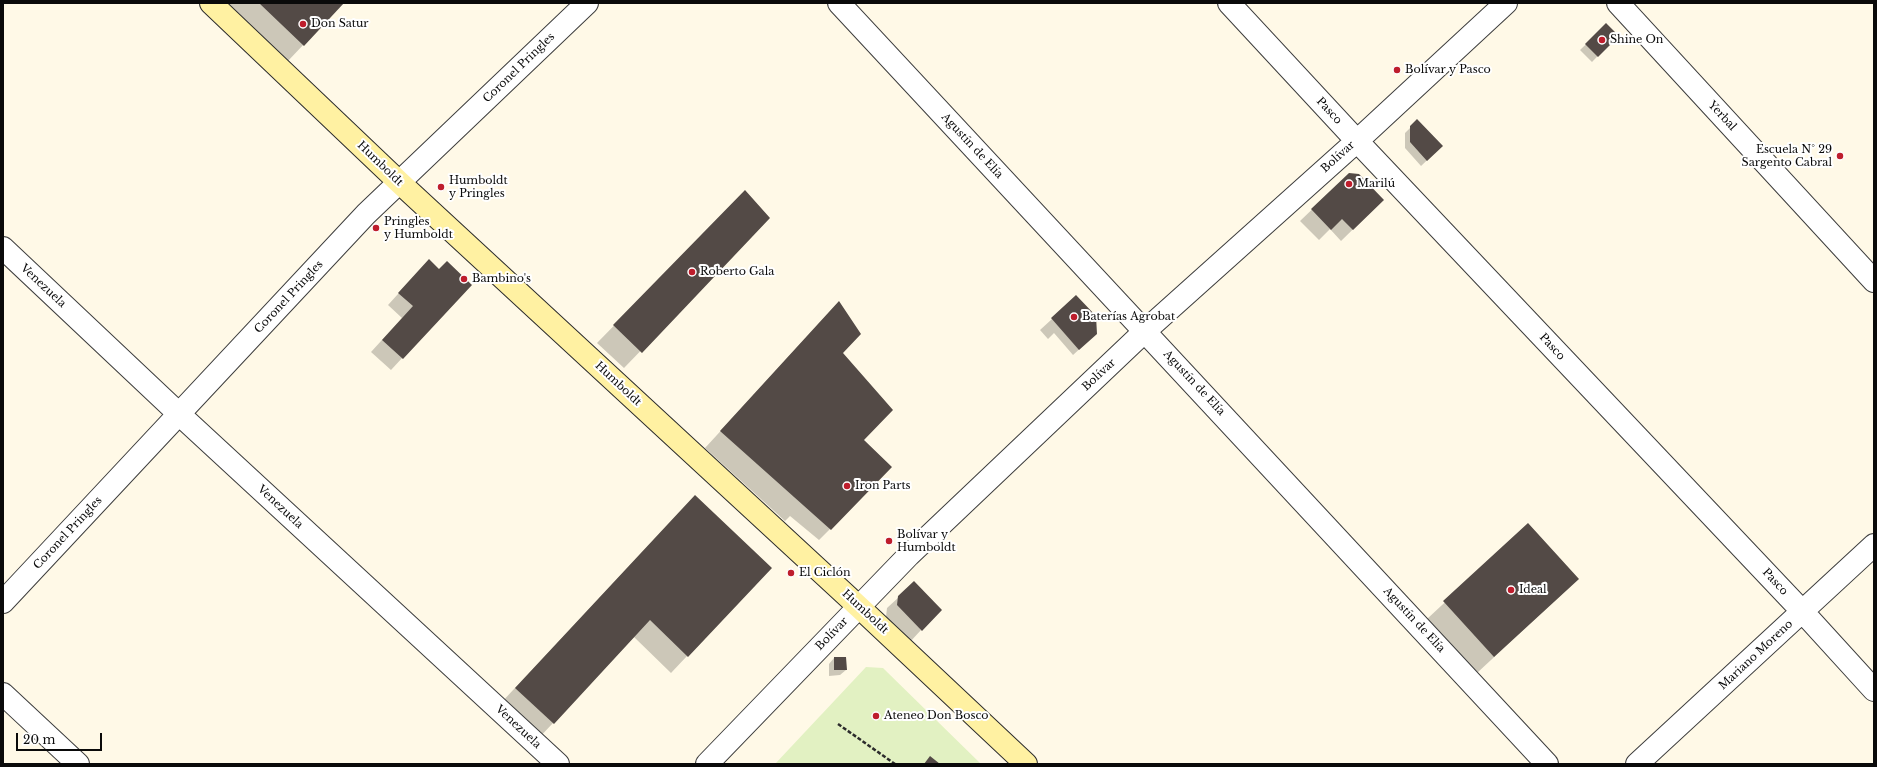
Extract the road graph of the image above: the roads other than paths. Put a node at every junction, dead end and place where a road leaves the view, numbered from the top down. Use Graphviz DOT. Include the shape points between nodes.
graph roads {
  1 [pos="211,3"];
  2 [pos="587,3"];
  3 [pos="839,3"];
  4 [pos="1230,3"];
  5 [pos="1506,3"];
  6 [pos="1618,3"];
  7 [pos="1357,141"];
  8 [pos="399,182"];
  9 [pos="3,248"];
  10 [pos="1874,282"];
  11 [pos="1145,331"];
  12 [pos="179,414"];
  13 [pos="1874,545"];
  14 [pos="3,602"];
  15 [pos="859,607"];
  16 [pos="1802,611"];
  17 [pos="1874,690"];
  18 [pos="3,694"];
  19 [pos="78,764"];
  20 [pos="558,764"];
  21 [pos="707,764"];
  22 [pos="1026,764"];
  23 [pos="1547,764"];
  24 [pos="1637,764"];
  1 -- 8 [label="street, Humboldt"];
  2 -- 8 [label="street, Coronel Pringles"];
  3 -- 11 [label="street, Agustín de Elía"];
  4 -- 7 [label="street, Pasco"];
  5 -- 7 [label="street, Bolívar"];
  6 -- 10 [label="street, Yerbal"];
  7 -- 11 [label="street, Bolívar"];
  7 -- 16 [label="street, Pasco"];
  8 -- 12 [label="street, Coronel Pringles"];
  8 -- 15 [label="street, Humboldt"];
  9 -- 12 [label="street, Venezuela"];
  11 -- 15 [label="street, Bolívar" via="909,554"];
  11 -- 23 [label="street, Agustín de Elía"];
  12 -- 14 [label="street, Coronel Pringles"];
  12 -- 20 [label="street, Venezuela"];
  13 -- 16 [label="street, Mariano Moreno"];
  15 -- 21 [label="street, Bolívar"];
  15 -- 22 [label="street, Humboldt"];
  16 -- 17 [label="street, Pasco"];
  16 -- 24 [label="street, Mariano Moreno"];
  18 -- 19 [label="street"];
}
